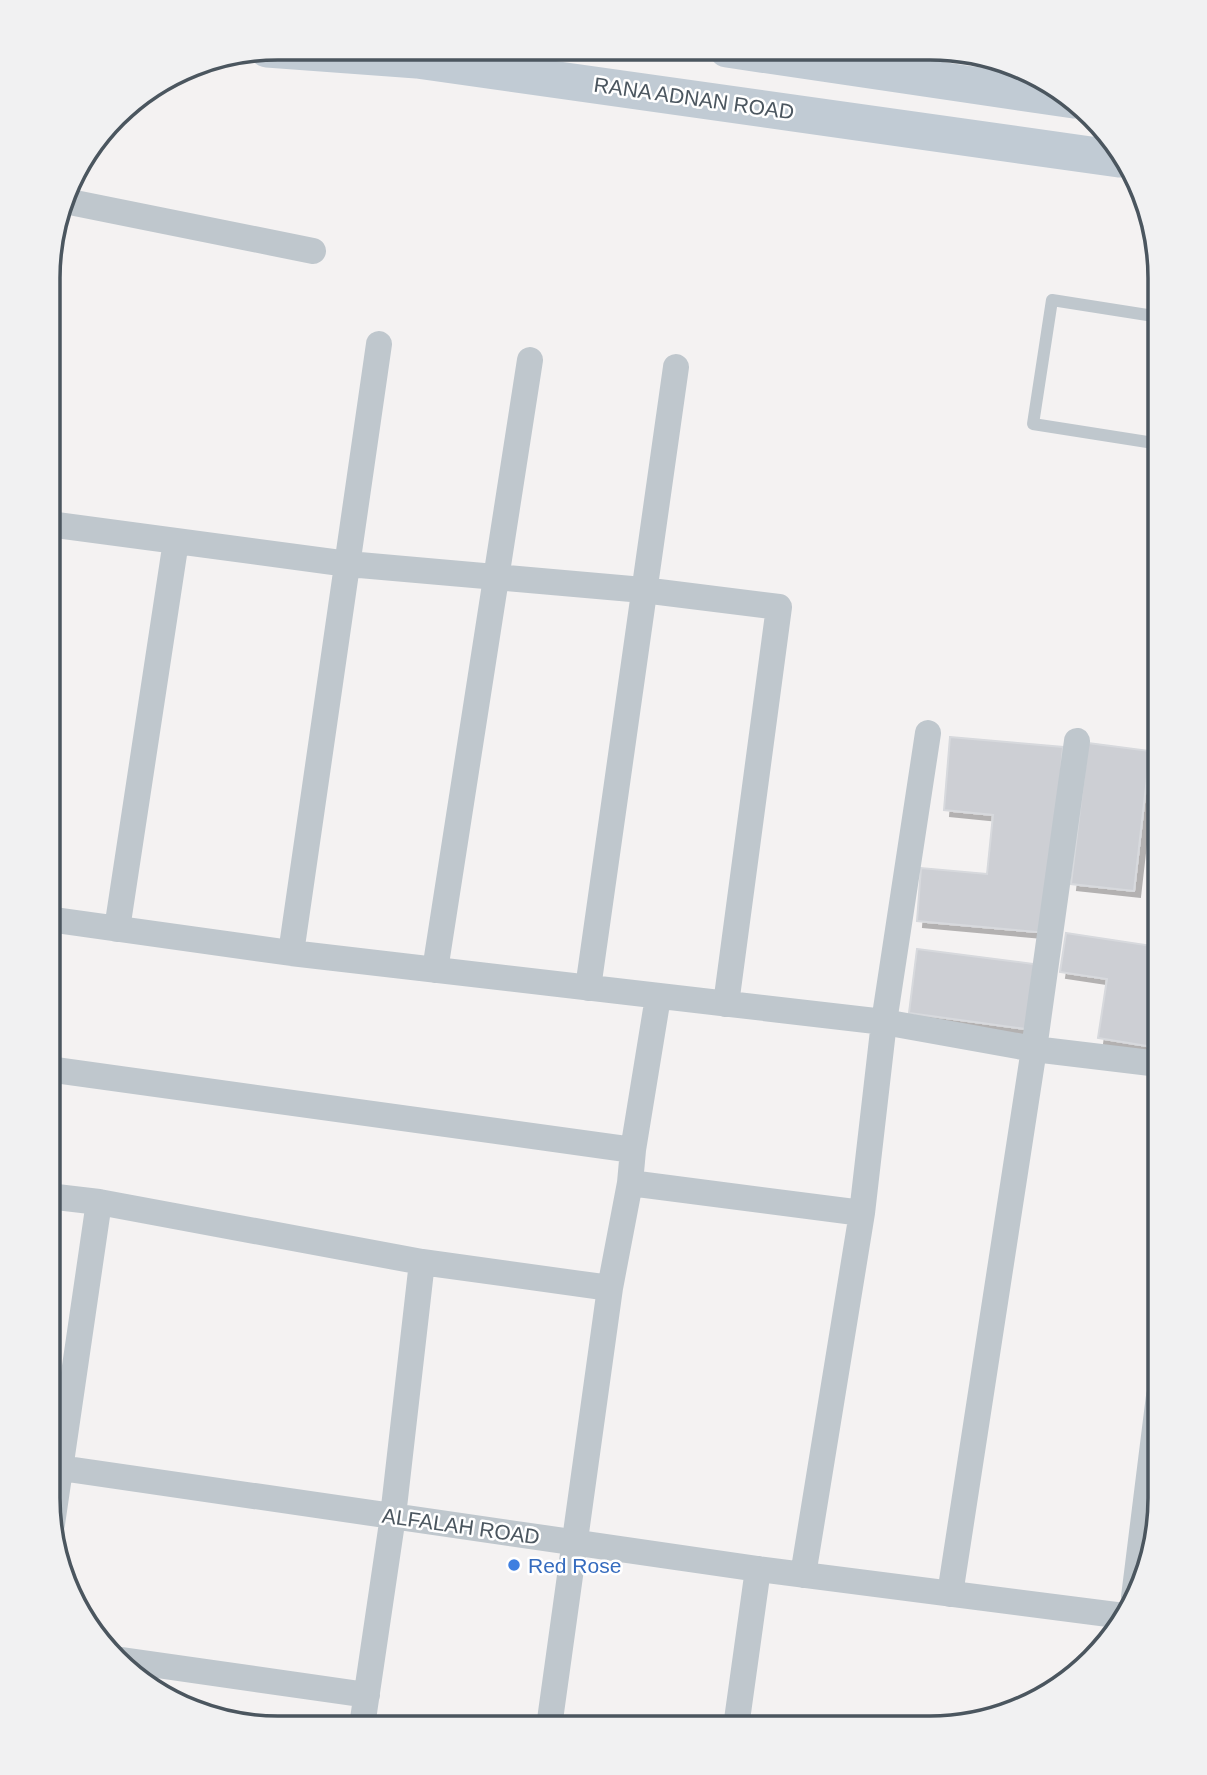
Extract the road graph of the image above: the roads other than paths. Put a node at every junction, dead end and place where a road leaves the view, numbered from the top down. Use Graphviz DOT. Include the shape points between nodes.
graph roads {
  1 [pos="417,60"];
  2 [pos="802,60"];
  3 [pos="1052,97"];
  4 [pos="1112,158"];
  5 [pos="73,203"];
  6 [pos="313,251"];
  7 [pos="1148,315"];
  8 [pos="379,344"];
  9 [pos="530,360"];
  10 [pos="676,367"];
  11 [pos="1148,442"];
  12 [pos="60,525"];
  13 [pos="176,541"];
  14 [pos="348,564"];
  15 [pos="496,579"];
  16 [pos="643,590"];
  17 [pos="928,733"];
  18 [pos="1077,741"];
  19 [pos="60,921"];
  20 [pos="117,929"];
  21 [pos="291,953"];
  22 [pos="435,970"];
  23 [pos="588,988"];
  24 [pos="658,997"];
  25 [pos="726,1004"];
  26 [pos="884,1022"];
  27 [pos="1034,1049"];
  28 [pos="1147,1063"];
  29 [pos="60,1071"];
  30 [pos="633,1150"];
  31 [pos="630,1184"];
  32 [pos="60,1197"];
  33 [pos="99,1202"];
  34 [pos="862,1213"];
  35 [pos="422,1262"];
  36 [pos="610,1288"];
  37 [pos="60,1432"];
  38 [pos="60,1468"];
  39 [pos="1147,1492"];
  40 [pos="393,1516"];
  41 [pos="576,1542"];
  42 [pos="1139,1555"];
  43 [pos="758,1569"];
  44 [pos="803,1575"];
  45 [pos="950,1594"];
  46 [pos="1113,1615"];
  47 [pos="134,1662"];
  48 [pos="367,1695"];
  49 [pos="364,1716"];
  50 [pos="550,1716"];
  51 [pos="738,1716"];
  1 -- 4 [label="street, RANA ADNAN ROAD"];
  2 -- 3 [label="street"];
  5 -- 6 [label="street"];
  7 -- 11 [label="lane" via="1052,300 1033,424"];
  8 -- 14 [label="street"];
  9 -- 15 [label="street"];
  10 -- 16 [label="street"];
  12 -- 13 [label="street"];
  13 -- 14 [label="street"];
  13 -- 20 [label="street"];
  14 -- 15 [label="street"];
  14 -- 21 [label="street"];
  15 -- 16 [label="street"];
  15 -- 22 [label="street"];
  16 -- 23 [label="street"];
  16 -- 25 [label="street" via="779,607"];
  17 -- 26 [label="street"];
  18 -- 27 [label="street"];
  19 -- 20 [label="street"];
  20 -- 21 [label="street"];
  21 -- 22 [label="street"];
  22 -- 23 [label="street"];
  23 -- 24 [label="street"];
  24 -- 25 [label="street"];
  24 -- 30 [label="street"];
  25 -- 26 [label="street"];
  26 -- 27 [label="street"];
  26 -- 34 [label="street"];
  27 -- 28 [label="street"];
  27 -- 45 [label="street"];
  29 -- 30 [label="street"];
  30 -- 31 [label="street"];
  31 -- 34 [label="street"];
  31 -- 36 [label="street"];
  32 -- 33 [label="street"];
  33 -- 35 [label="street"];
  33 -- 37 [label="street"];
  34 -- 44 [label="street"];
  35 -- 36 [label="street"];
  35 -- 40 [label="street"];
  36 -- 41 [label="street"];
  38 -- 40 [label="street, ALFALAH ROAD"];
  39 -- 42 [label="street"];
  40 -- 41 [label="street, ALFALAH ROAD"];
  40 -- 48 [label="street"];
  41 -- 43 [label="street, ALFALAH ROAD"];
  41 -- 50 [label="street"];
  43 -- 44 [label="street, ALFALAH ROAD"];
  43 -- 51 [label="street"];
  44 -- 45 [label="street, ALFALAH ROAD"];
  45 -- 46 [label="street, ALFALAH ROAD"];
  47 -- 48 [label="street"];
  48 -- 49 [label="street"];
}
